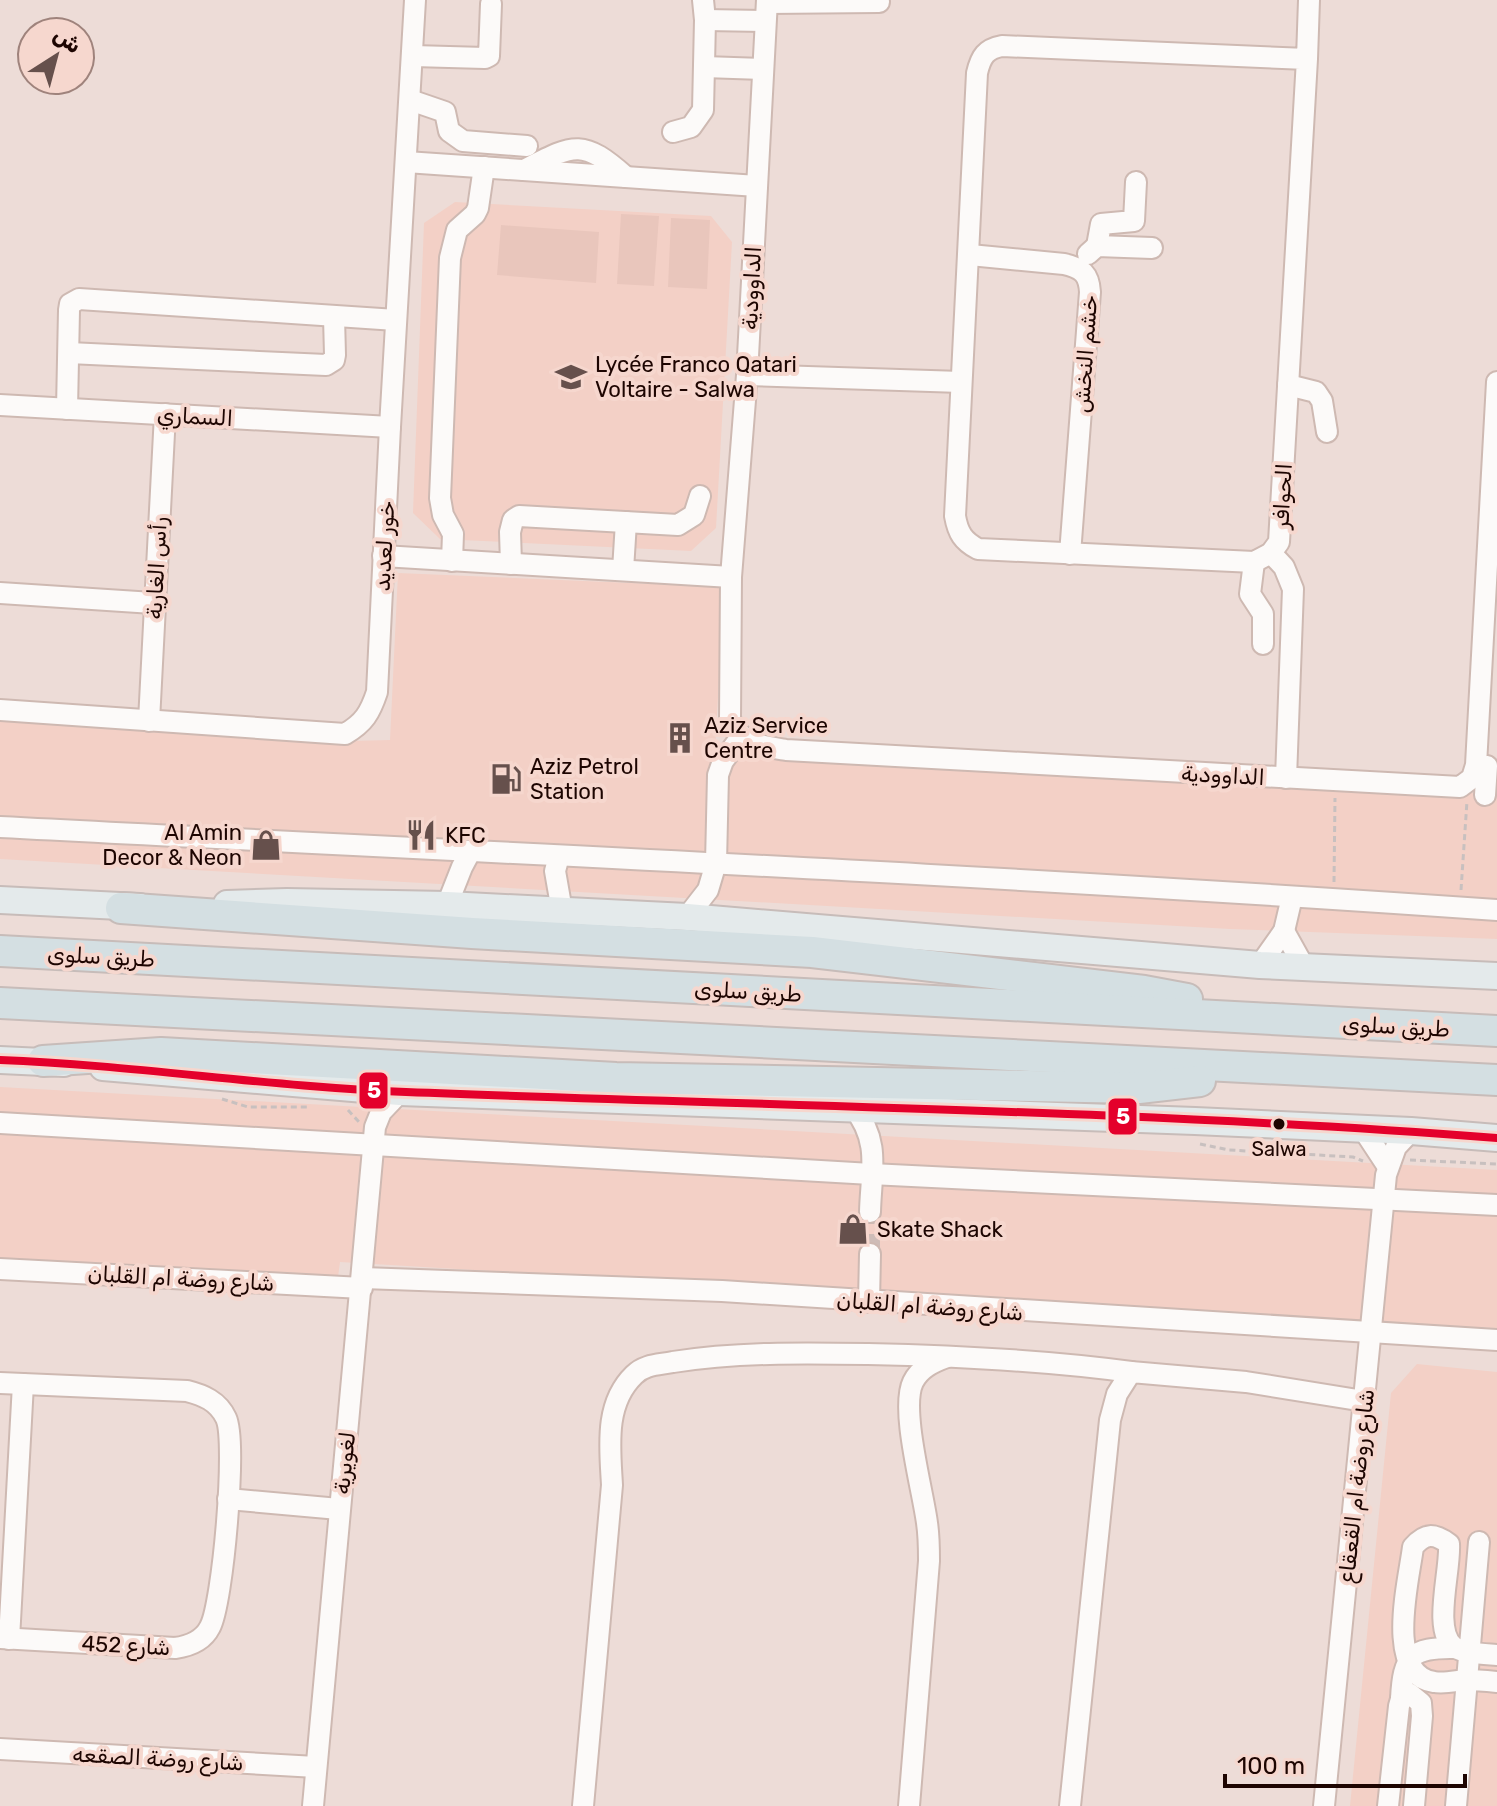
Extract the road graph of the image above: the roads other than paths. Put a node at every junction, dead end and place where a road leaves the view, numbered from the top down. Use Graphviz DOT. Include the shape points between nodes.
graph roads {
  1 [pos="415,0"];
  2 [pos="1309,0"];
  3 [pos="879,2"];
  4 [pos="491,4"];
  5 [pos="767,8"];
  6 [pos="704,10"];
  7 [pos="413,56"];
  8 [pos="1307,59"];
  9 [pos="704,67"];
  10 [pos="763,69"];
  11 [pos="410,100"];
  12 [pos="673,132"];
  13 [pos="527,146"];
  14 [pos="406,162"];
  15 [pos="484,167"];
  16 [pos="1136,182"];
  17 [pos="757,186"];
  18 [pos="1097,246"];
  19 [pos="1152,248"];
  20 [pos="970,255"];
  21 [pos="1079,267"];
  22 [pos="334,317"];
  23 [pos="396,320"];
  24 [pos="69,353"];
  25 [pos="747,375"];
  26 [pos="961,382"];
  27 [pos="1497,382"];
  28 [pos="1288,385"];
  29 [pos="0,405"];
  30 [pos="67,409"];
  31 [pos="165,414"];
  32 [pos="390,427"];
  33 [pos="1327,432"];
  34 [pos="700,496"];
  35 [pos="626,522"];
  36 [pos="1070,554"];
  37 [pos="383,556"];
  38 [pos="1263,558"];
  39 [pos="452,561"];
  40 [pos="511,564"];
  41 [pos="623,570"];
  42 [pos="731,577"];
  43 [pos="0,593"];
  44 [pos="153,603"];
  45 [pos="1263,644"];
  46 [pos="0,710"];
  47 [pos="149,721"];
  48 [pos="741,737"];
  49 [pos="1482,770"];
  50 [pos="1286,778"];
  51 [pos="1485,795"];
  52 [pos="0,827"];
  53 [pos="470,852"];
  54 [pos="559,856"];
  55 [pos="716,863"];
  56 [pos="708,890"];
  57 [pos="1292,897"];
  58 [pos="0,900"];
  59 [pos="447,905"];
  60 [pos="121,908"];
  61 [pos="1497,910"];
  62 [pos="562,911"];
  63 [pos="687,917"];
  64 [pos="728,920"];
  65 [pos="1284,931"];
  66 [pos="0,951"];
  67 [pos="1260,965"];
  68 [pos="1304,967"];
  69 [pos="1497,976"];
  70 [pos="0,1003"];
  71 [pos="1298,1021"];
  72 [pos="1497,1031"];
  73 [pos="0,1060"];
  74 [pos="43,1061"];
  75 [pos="1290,1071"];
  76 [pos="1497,1080"];
  77 [pos="349,1088"];
  78 [pos="400,1092"];
  79 [pos="853,1107"];
  80 [pos="900,1109"];
  81 [pos="377,1120"];
  82 [pos="0,1123"];
  83 [pos="1497,1123"];
  84 [pos="1363,1129"];
  85 [pos="1411,1131"];
  86 [pos="1439,1133"];
  87 [pos="1497,1138"];
  88 [pos="873,1144"];
  89 [pos="373,1146"];
  90 [pos="1388,1167"];
  91 [pos="871,1174"];
  92 [pos="1383,1199"];
  93 [pos="1497,1205"];
  94 [pos="870,1212"];
  95 [pos="870,1254"];
  96 [pos="0,1269"];
  97 [pos="363,1283"];
  98 [pos="869,1302"];
  99 [pos="1372,1333"];
  100 [pos="1497,1340"];
  101 [pos="951,1356"];
  102 [pos="1131,1372"];
  103 [pos="0,1383"];
  104 [pos="23,1384"];
  105 [pos="1364,1401"];
  106 [pos="228,1499"];
  107 [pos="339,1509"];
  108 [pos="1479,1542"];
  109 [pos="5,1638"];
  110 [pos="1463,1650"];
  111 [pos="1497,1655"];
  112 [pos="1408,1661"];
  113 [pos="1468,1680"];
  114 [pos="1497,1682"];
  115 [pos="1401,1699"];
  116 [pos="0,1749"];
  117 [pos="316,1767"];
  118 [pos="313,1806"];
  119 [pos="583,1806"];
  120 [pos="909,1806"];
  121 [pos="1070,1806"];
  122 [pos="1324,1806"];
  123 [pos="1388,1806"];
  124 [pos="1414,1806"];
  125 [pos="1456,1806"];
  1 -- 7 [label="street, خور لعديد"];
  2 -- 8 [label="street, الحوافر"];
  3 -- 5 [label="street"];
  4 -- 7 [label="street" via="489,56"];
  5 -- 6 [label="street"];
  5 -- 10 [label="street, الداوودية"];
  6 -- 9 [label="street"];
  7 -- 11 [label="street, خور لعديد"];
  8 -- 20 [label="street" via="989,48 977,73"];
  8 -- 28 [label="street, الحوافر"];
  9 -- 10 [label="street"];
  9 -- 12 [label="street" via="703,110 691,127"];
  10 -- 17 [label="street, الداوودية"];
  11 -- 13 [label="street" via="445,112 449,131 463,141"];
  11 -- 14 [label="street, خور لعديد"];
  14 -- 15 [label="street"];
  14 -- 23 [label="street, خور لعديد"];
  15 -- 17 [label="street"];
  15 -- 39 [label="street" via="478,208 457,230 450,258 440,498 453,534"];
  16 -- 18 [label="street" via="1134,221 1101,224"];
  17 -- 25 [label="street, الداوودية"];
  18 -- 19 [label="street"];
  18 -- 21 [label="street"];
  20 -- 21 [label="street, خشم النخش"];
  20 -- 26 [label="street"];
  21 -- 36 [label="street, خشم النخش" via="1089,278 1090,292"];
  22 -- 23 [label="street"];
  22 -- 24 [label="street" via="335,355 326,365"];
  22 -- 24 [label="street" via="79,299 70,304"];
  23 -- 32 [label="street, خور لعديد"];
  24 -- 30 [label="street"];
  25 -- 26 [label="street"];
  25 -- 42 [label="street, الداوودية"];
  26 -- 36 [label="street" via="958,531 978,549"];
  27 -- 49 [label="street"];
  28 -- 33 [label="street" via="1316,392"];
  28 -- 38 [label="street, الحوافر" via="1279,542"];
  29 -- 30 [label="street, السماري"];
  30 -- 31 [label="street, السماري"];
  31 -- 32 [label="street, السماري"];
  31 -- 44 [label="street, رأس الغارية"];
  32 -- 37 [label="street, خور لعديد"];
  34 -- 35 [label="street" via="694,515 678,525"];
  35 -- 40 [label="street" via="519,516 510,532"];
  35 -- 41 [label="street"];
  36 -- 38 [label="street"];
  37 -- 39 [label="street"];
  37 -- 47 [label="street, خور لعديد" via="377,692 361,725 345,734"];
  38 -- 45 [label="street, الحوافر" via="1250,594 1263,614"];
  38 -- 50 [label="street" via="1284,567 1293,589"];
  39 -- 40 [label="street"];
  40 -- 41 [label="street"];
  41 -- 42 [label="street"];
  42 -- 48 [label="street, الداوودية" via="730,719"];
  43 -- 44 [label="street"];
  44 -- 47 [label="street, رأس الغارية"];
  46 -- 47 [label="street, خور لعديد"];
  48 -- 50 [label="street, الداوودية" via="786,750"];
  48 -- 55 [label="street" via="718,775"];
  49 -- 50 [label="street, الداوودية" via="1460,787"];
  49 -- 51 [label="street"];
  52 -- 53 [label="street"];
  53 -- 54 [label="street"];
  53 -- 59 [label="street"];
  54 -- 55 [label="street"];
  54 -- 62 [label="street" via="555,871"];
  55 -- 56 [label="street"];
  55 -- 57 [label="street"];
  56 -- 63 [label="street"];
  56 -- 64 [label="street"];
  57 -- 61 [label="street"];
  57 -- 65 [label="street"];
  58 -- 60 [label="main road"];
  59 -- 60 [label="main road" via="287,902"];
  59 -- 62 [label="main road"];
  60 -- 71 [label="highway" via="812,952 1144,991"];
  62 -- 63 [label="main road"];
  63 -- 64 [label="main road"];
  64 -- 67 [label="main road"];
  65 -- 67 [label="street"];
  65 -- 68 [label="street"];
  66 -- 71 [label="highway, طريق سلوى"];
  67 -- 68 [label="main road"];
  68 -- 69 [label="main road"];
  70 -- 75 [label="highway"];
  71 -- 72 [label="highway, طريق سلوى"];
  73 -- 74 [label="main road"];
  74 -- 75 [label="highway" via="161,1053 616,1078 1139,1088"];
  74 -- 77 [label="main road"];
  75 -- 76 [label="highway"];
  77 -- 78 [label="main road"];
  77 -- 81 [label="street"];
  78 -- 79 [label="main road"];
  78 -- 81 [label="street"];
  79 -- 80 [label="main road"];
  79 -- 88 [label="street"];
  80 -- 84 [label="main road"];
  80 -- 88 [label="street"];
  81 -- 89 [label="street, لغويرية"];
  82 -- 89 [label="street"];
  83 -- 86 [label="main road"];
  84 -- 85 [label="main road"];
  84 -- 90 [label="street"];
  85 -- 86 [label="main road"];
  85 -- 90 [label="street, شارع روضة ام القعقاع" via="1396,1147"];
  86 -- 87 [label="main road"];
  88 -- 91 [label="street"];
  89 -- 91 [label="street"];
  89 -- 97 [label="street, لغويرية"];
  90 -- 92 [label="street, شارع روضة ام القعقاع"];
  91 -- 92 [label="street"];
  91 -- 94 [label="street"];
  92 -- 93 [label="street"];
  92 -- 99 [label="street, شارع روضة ام القعقاع"];
  95 -- 98 [label="street"];
  96 -- 97 [label="street, شارع روضة ام القلبان"];
  97 -- 98 [label="street, شارع روضة ام القلبان" via="722,1291"];
  97 -- 107 [label="street, لغويرية"];
  98 -- 99 [label="street, شارع روضة ام القلبان"];
  99 -- 100 [label="street, شارع روضة ام القلبان"];
  99 -- 105 [label="street, شارع روضة ام القعقاع"];
  101 -- 102 [label="street"];
  101 -- 119 [label="street" via="719,1355 646,1366 634,1375 621,1391 609,1436 612,1485"];
  101 -- 120 [label="street" via="920,1373 908,1408 929,1561"];
  102 -- 105 [label="street" via="1246,1382"];
  102 -- 121 [label="street" via="1117,1394 1110,1420"];
  103 -- 104 [label="street, شارع 452"];
  104 -- 106 [label="street, شارع 452" via="203,1395 218,1405 229,1427"];
  104 -- 109 [label="street"];
  105 -- 122 [label="street, شارع روضة ام القعقاع"];
  106 -- 107 [label="street"];
  106 -- 109 [label="street, شارع 452" via="217,1607 211,1626 190,1646"];
  107 -- 117 [label="street, لغويرية"];
  108 -- 110 [label="street"];
  110 -- 111 [label="street"];
  110 -- 112 [label="street" via="1423,1651"];
  110 -- 112 [label="street" via="1445,1637 1443,1623 1449,1544 1440,1537 1421,1537 1413,1547 1402,1639"];
  110 -- 113 [label="street"];
  112 -- 113 [label="street" via="1425,1680"];
  112 -- 115 [label="street"];
  113 -- 114 [label="street"];
  113 -- 125 [label="street"];
  115 -- 123 [label="street"];
  115 -- 124 [label="street" via="1410,1694 1421,1703"];
  116 -- 117 [label="street, شارع روضة الصقعه"];
  117 -- 118 [label="street, لغويرية"];
}
